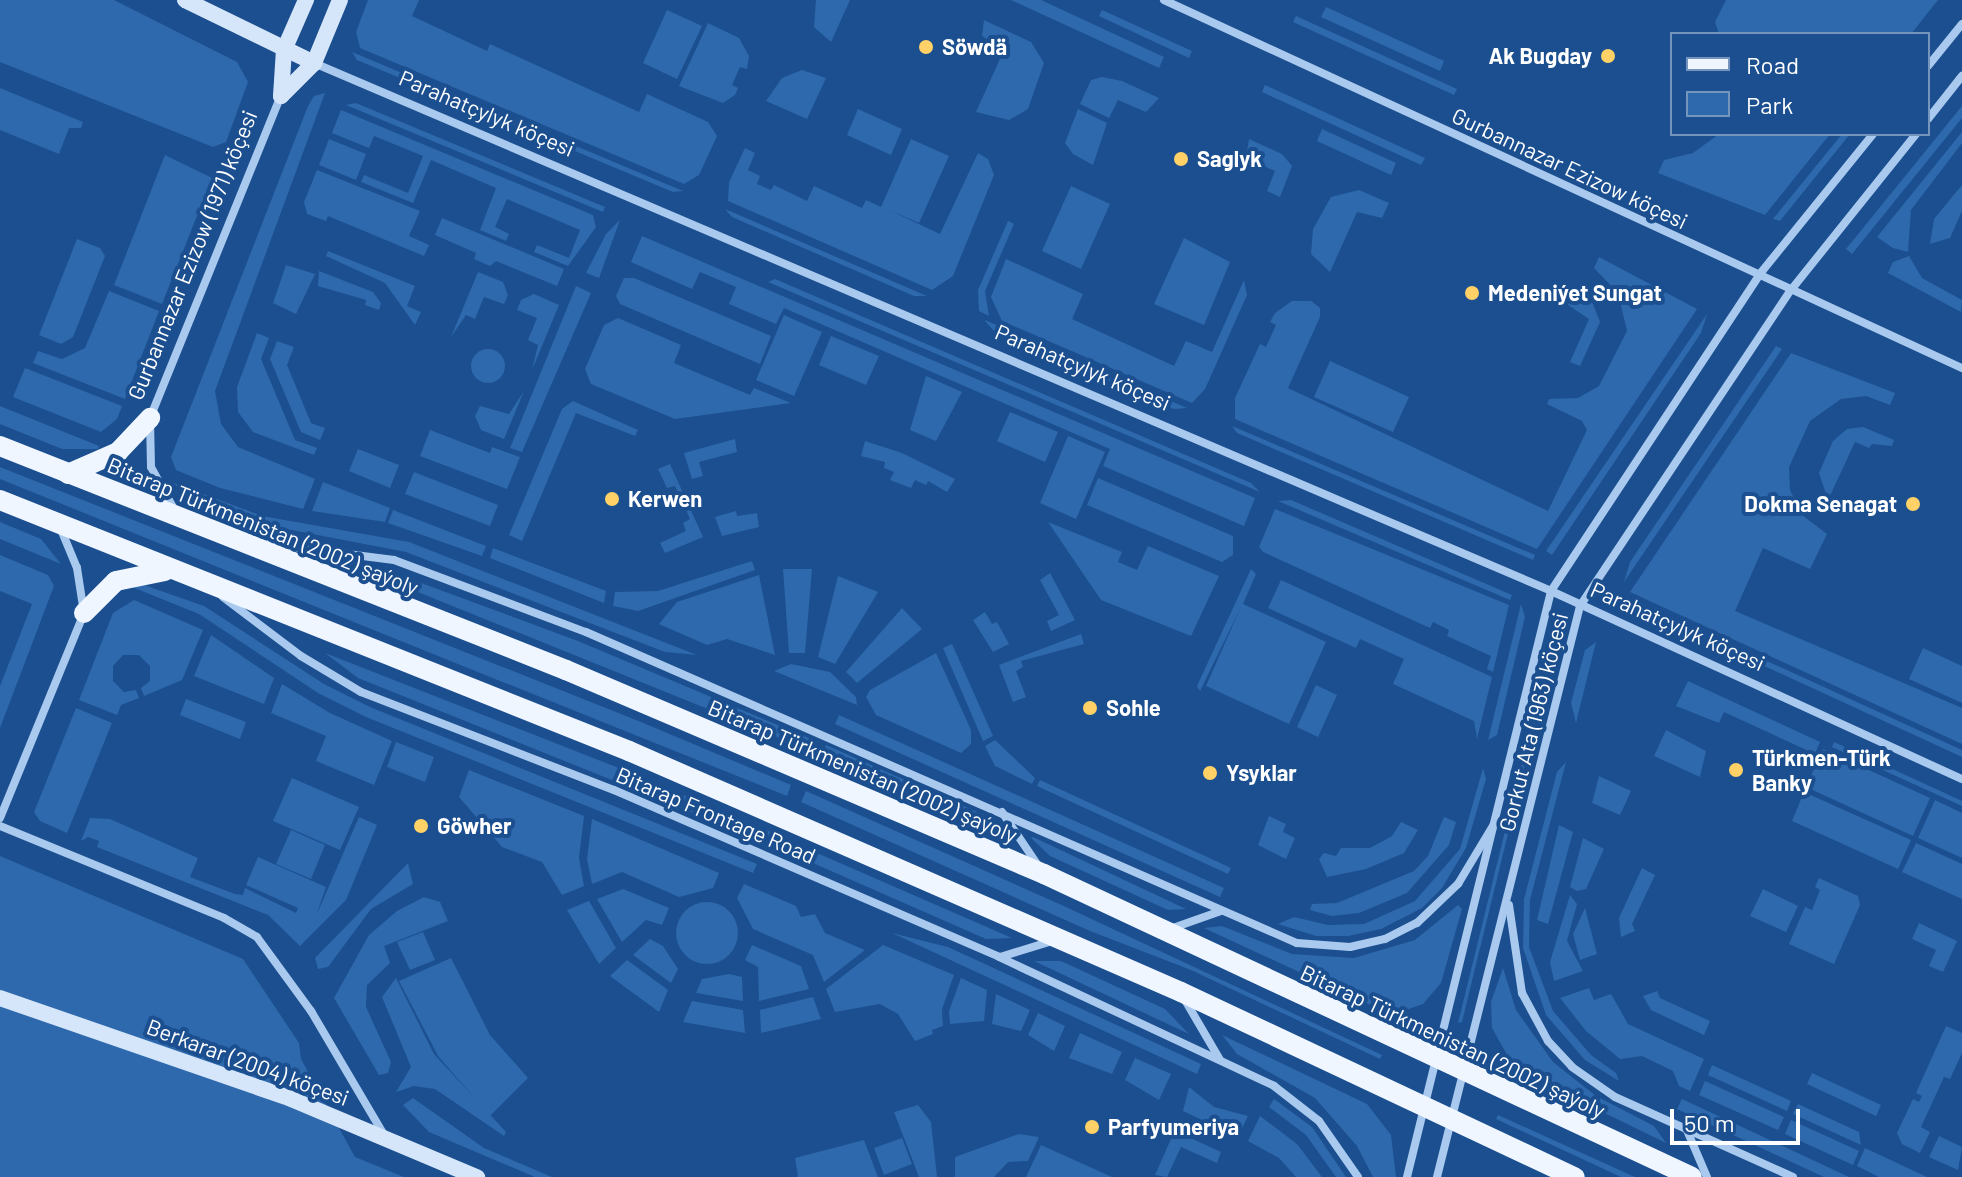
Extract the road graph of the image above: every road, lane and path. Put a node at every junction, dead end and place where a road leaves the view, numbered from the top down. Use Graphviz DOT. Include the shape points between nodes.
graph roads {
  1 [pos="185,0"];
  2 [pos="306,0"];
  3 [pos="340,0"];
  4 [pos="1164,0"];
  5 [pos="1962,24"];
  6 [pos="284,50"];
  7 [pos="314,63"];
  8 [pos="1930,64"];
  9 [pos="1962,76"];
  10 [pos="281,96"];
  11 [pos="1930,116"];
  12 [pos="1871,136"];
  13 [pos="1914,136"];
  14 [pos="1759,275"];
  15 [pos="1791,290"];
  16 [pos="1962,368"];
  17 [pos="150,418"];
  18 [pos="0,446"];
  19 [pos="68,474"];
  20 [pos="0,500"];
  21 [pos="182,520"];
  22 [pos="58,524"];
  23 [pos="234,541"];
  24 [pos="172,571"];
  25 [pos="210,587"];
  26 [pos="1551,591"];
  27 [pos="1580,606"];
  28 [pos="84,613"];
  29 [pos="1962,779"];
  30 [pos="1001,810"];
  31 [pos="0,818"];
  32 [pos="1494,824"];
  33 [pos="0,826"];
  34 [pos="1044,874"];
  35 [pos="1508,897"];
  36 [pos="1222,910"];
  37 [pos="1164,931"];
  38 [pos="1060,938"];
  39 [pos="999,957"];
  40 [pos="1181,992"];
  41 [pos="0,998"];
  42 [pos="1220,1060"];
  43 [pos="1434,1060"];
  44 [pos="1464,1074"];
  45 [pos="1422,1108"];
  46 [pos="1452,1121"];
  47 [pos="1686,1128"];
  48 [pos="385,1136"];
  49 [pos="477,1177"];
  50 [pos="1358,1177"];
  51 [pos="1407,1177"];
  52 [pos="1437,1177"];
  53 [pos="1575,1177"];
  54 [pos="1692,1177"];
  55 [pos="1707,1177"];
  56 [pos="1793,1177"];
  1 -- 6 [label="street, Parahatçylyk köçesi"];
  2 -- 6 [label="street, Gurbannazar Ezizow (1971) köçesi"];
  3 -- 7 [label="street, Gurbannazar Ezizow (1971) köçesi"];
  4 -- 14 [label="street, Gurbannazar Ezizow köçesi"];
  5 -- 8 [label="street"];
  6 -- 7 [label="street, Parahatçylyk köçesi"];
  6 -- 10 [label="street, Gurbannazar Ezizow (1971) köçesi"];
  7 -- 10 [label="street, Gurbannazar Ezizow (1971) köçesi"];
  7 -- 26 [label="street, Parahatçylyk köçesi"];
  9 -- 11 [label="street"];
  10 -- 17 [label="street, Gurbannazar Ezizow (1971) köçesi"];
  12 -- 14 [label="street, Gorkut Ata (1963) köçesi"];
  13 -- 15 [label="street, Gorkut Ata (1963) köçesi"];
  14 -- 15 [label="street, Gurbannazar Ezizow köçesi"];
  14 -- 26 [label="street, Gorkut Ata (1963) köçesi"];
  15 -- 16 [label="street, Gurbannazar Ezizow köçesi"];
  15 -- 27 [label="street, Gorkut Ata (1963) köçesi"];
  17 -- 19 [label="main road" via="118,452"];
  17 -- 21 [label="street, Gurbannazar Ezizow (1971) köçesi" via="151,467"];
  18 -- 19 [label="main road, Bitarap Türkmenistan (2002) şaýoly"];
  19 -- 21 [label="main road, Bitarap Türkmenistan (2002) şaýoly"];
  20 -- 22 [label="main road"];
  21 -- 23 [label="main road, Bitarap Türkmenistan (2002) şaýoly"];
  22 -- 24 [label="main road"];
  22 -- 28 [label="street" via="77,568"];
  23 -- 30 [label="street" via="363,554 409,565 666,665"];
  23 -- 34 [label="main road, Bitarap Türkmenistan (2002) şaýoly" via="566,670"];
  24 -- 25 [label="main road"];
  24 -- 28 [label="main road" via="116,581"];
  25 -- 38 [label="main road" via="546,716"];
  25 -- 39 [label="street, Bitarap Frontage Road" via="301,656 361,692 614,790"];
  26 -- 27 [label="street, Parahatçylyk köçesi"];
  26 -- 32 [label="street, Gorkut Ata (1963) köçesi"];
  27 -- 29 [label="street, Parahatçylyk köçesi"];
  27 -- 35 [label="street, Gorkut Ata (1963) köçesi"];
  28 -- 31 [label="street"];
  30 -- 34 [label="street"];
  30 -- 36 [label="street"];
  32 -- 36 [label="street" via="1446,898 1417,923 1385,939 1316,947"];
  32 -- 43 [label="street, Gorkut Ata (1963) köçesi"];
  33 -- 48 [label="street" via="224,918 257,937 311,1011"];
  34 -- 37 [label="main road, Bitarap Türkmenistan (2002) şaýoly"];
  35 -- 44 [label="street, Gorkut Ata (1963) köçesi"];
  35 -- 47 [label="street" via="1522,993 1559,1054 1601,1089"];
  36 -- 37 [label="street"];
  37 -- 43 [label="main road, Bitarap Türkmenistan (2002) şaýoly"];
  38 -- 39 [label="street"];
  38 -- 40 [label="main road"];
  39 -- 42 [label="street, Bitarap Frontage Road"];
  40 -- 42 [label="street"];
  40 -- 45 [label="main road"];
  41 -- 48 [label="street, Berkarar (2004) köçesi"];
  42 -- 50 [label="street, Bitarap Frontage Road" via="1305,1107 1332,1136"];
  43 -- 44 [label="main road, Bitarap Türkmenistan (2002) şaýoly"];
  43 -- 45 [label="street, Gorkut Ata (1963) köçesi"];
  44 -- 46 [label="street, Gorkut Ata (1963) köçesi"];
  44 -- 54 [label="main road, Bitarap Türkmenistan (2002) şaýoly"];
  45 -- 46 [label="main road"];
  45 -- 51 [label="street, Gorkut Ata (1963) köçesi"];
  46 -- 52 [label="street, Gorkut Ata (1963) köçesi"];
  46 -- 53 [label="main road"];
  47 -- 55 [label="street"];
  47 -- 56 [label="street"];
  48 -- 49 [label="street, Berkarar (2004) köçesi"];
}
